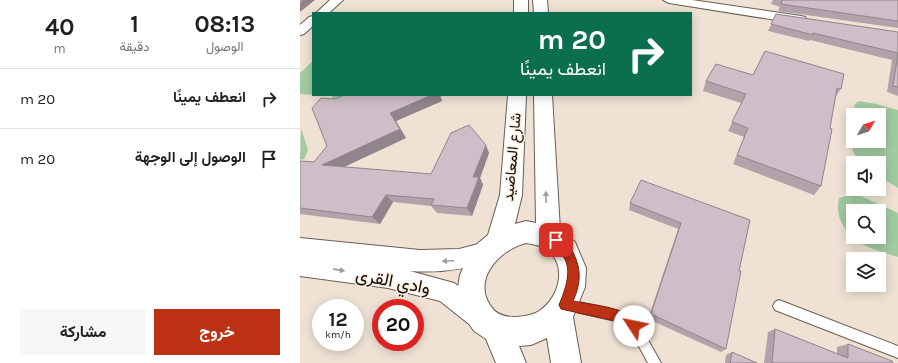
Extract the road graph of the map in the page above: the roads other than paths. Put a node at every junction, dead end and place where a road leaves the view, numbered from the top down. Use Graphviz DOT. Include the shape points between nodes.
graph roads {
  1 [pos="337,0"];
  2 [pos="521,0"];
  3 [pos="540,0"];
  4 [pos="670,0"];
  5 [pos="323,12"];
  6 [pos="521,12"];
  7 [pos="541,12"];
  8 [pos="312,21"];
  9 [pos="813,22"];
  10 [pos="300,31"];
  11 [pos="517,96"];
  12 [pos="543,96"];
  13 [pos="548,236"];
  14 [pos="492,247"];
  15 [pos="300,248"];
  16 [pos="300,265"];
  17 [pos="779,306"];
  18 [pos="562,309"];
  19 [pos="488,322"];
  20 [pos="898,352"];
  21 [pos="511,363"];
  22 [pos="566,363"];
  23 [pos="655,363"];
  1 -- 5 [label="street"];
  2 -- 6 [label="street"];
  3 -- 7 [label="street"];
  4 -- 9 [label="street"];
  8 -- 10 [label="street"];
  11 -- 14 [label="street, شارع المعاضيد" via="512,195"];
  13 -- 12 [label="street, شارع المعاضيد, one-way"];
  13 -- 14 [label="street" via="526,232 514,234"];
  13 -- 18 [label="street" via="563,246 574,273 573,284"];
  14 -- 15 [label="street, وادي القرى, one-way" via="470,258 428,262"];
  14 -- 19 [label="street" via="474,272 471,283 474,306"];
  16 -- 19 [label="street, وادي القرى, one-way" via="388,277 446,291"];
  17 -- 20 [label="lane"];
  18 -- 19 [label="street" via="544,324 528,331 512,333"];
  18 -- 22 [label="street"];
  18 -- 23 [label="lane" via="623,317 634,326"];
  19 -- 21 [label="street"];
}
